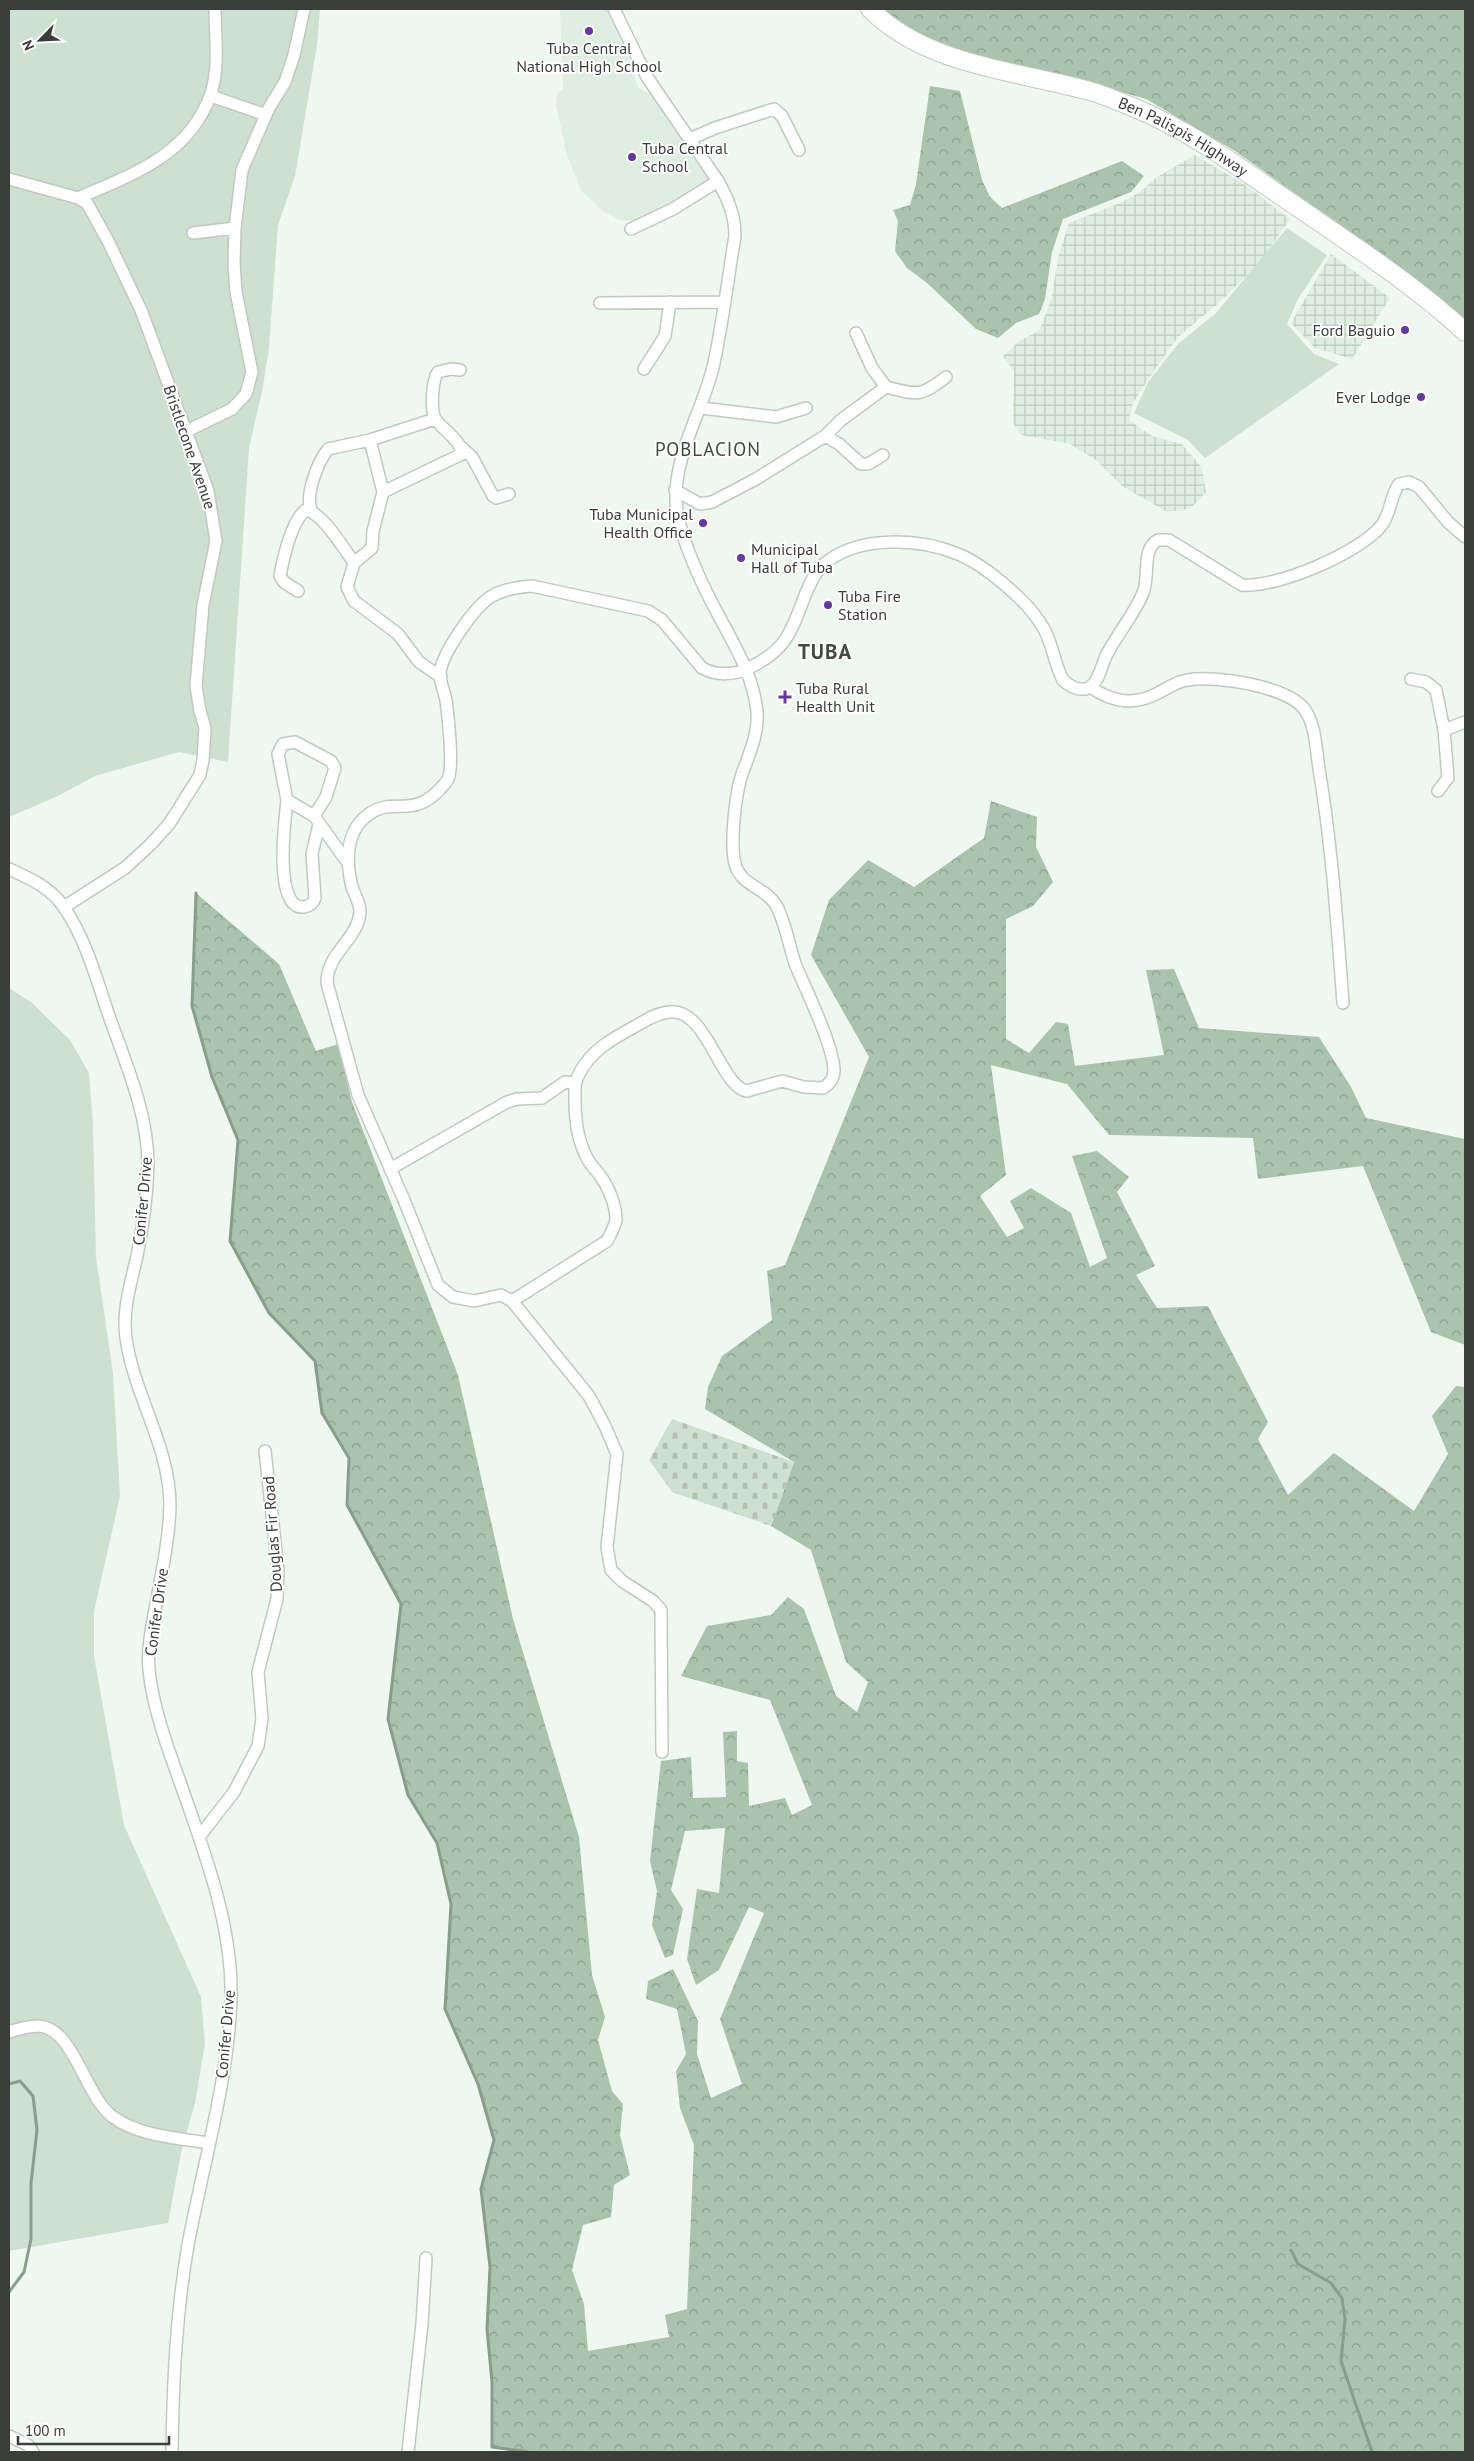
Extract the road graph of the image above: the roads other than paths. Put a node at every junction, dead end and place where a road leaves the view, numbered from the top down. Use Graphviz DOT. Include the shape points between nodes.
graph roads {
  1 [pos="215,9"];
  2 [pos="304,9"];
  3 [pos="614,9"];
  4 [pos="870,9"];
  5 [pos="211,96"];
  6 [pos="266,115"];
  7 [pos="690,139"];
  8 [pos="798,150"];
  9 [pos="9,179"];
  10 [pos="718,181"];
  11 [pos="78,198"];
  12 [pos="235,228"];
  13 [pos="631,228"];
  14 [pos="193,233"];
  15 [pos="670,302"];
  16 [pos="724,302"];
  17 [pos="600,303"];
  18 [pos="1465,332"];
  19 [pos="856,334"];
  20 [pos="460,370"];
  21 [pos="644,370"];
  22 [pos="946,377"];
  23 [pos="886,387"];
  24 [pos="702,408"];
  25 [pos="806,408"];
  26 [pos="435,419"];
  27 [pos="187,431"];
  28 [pos="825,436"];
  29 [pos="370,440"];
  30 [pos="461,447"];
  31 [pos="883,455"];
  32 [pos="675,490"];
  33 [pos="383,492"];
  34 [pos="509,494"];
  35 [pos="311,510"];
  36 [pos="1465,537"];
  37 [pos="354,563"];
  38 [pos="298,591"];
  39 [pos="746,669"];
  40 [pos="440,677"];
  41 [pos="1411,679"];
  42 [pos="1090,687"];
  43 [pos="1465,722"];
  44 [pos="1444,730"];
  45 [pos="1438,791"];
  46 [pos="287,800"];
  47 [pos="317,820"];
  48 [pos="349,865"];
  49 [pos="9,869"];
  50 [pos="64,907"];
  51 [pos="1343,1003"];
  52 [pos="574,1083"];
  53 [pos="390,1169"];
  54 [pos="512,1301"];
  55 [pos="265,1451"];
  56 [pos="662,1752"];
  57 [pos="199,1837"];
  58 [pos="9,2032"];
  59 [pos="208,2143"];
  60 [pos="426,2258"];
  61 [pos="9,2436"];
  62 [pos="33,2452"];
  63 [pos="172,2452"];
  64 [pos="408,2452"];
  1 -- 5 [label="street" via="216,66"];
  2 -- 6 [label="street" via="285,82"];
  3 -- 7 [label="street" via="647,77"];
  4 -- 18 [label="main road, Ben Palispis Highway" via="893,29 933,50 1085,90 1162,120 1217,152 1383,266"];
  5 -- 6 [label="street"];
  5 -- 11 [label="street" via="187,135 171,151 145,170"];
  6 -- 12 [label="street" via="242,170"];
  7 -- 8 [label="street" via="774,109 782,116"];
  7 -- 10 [label="street"];
  9 -- 11 [label="street"];
  10 -- 13 [label="street" via="673,209"];
  10 -- 16 [label="street" via="735,223"];
  11 -- 27 [label="street, Bristlecone Avenue" via="87,204 108,241 141,310"];
  12 -- 14 [label="street"];
  12 -- 27 [label="street" via="236,292 252,372 246,394 232,409"];
  15 -- 16 [label="street"];
  15 -- 17 [label="street"];
  15 -- 21 [label="street" via="665,336"];
  16 -- 24 [label="street" via="714,363"];
  19 -- 23 [label="street" via="872,368"];
  20 -- 26 [label="street" via="444,369 434,377"];
  22 -- 23 [label="street" via="928,391 918,394"];
  23 -- 28 [label="street"];
  24 -- 25 [label="street" via="776,417"];
  24 -- 32 [label="street" via="686,444"];
  26 -- 29 [label="street"];
  26 -- 30 [label="street"];
  27 -- 50 [label="street, Bristlecone Avenue" via="208,490 216,541 203,605 196,686 205,728 200,775 169,824 151,844 125,868"];
  28 -- 31 [label="street" via="862,464"];
  28 -- 32 [label="street" via="712,502 700,504"];
  29 -- 33 [label="street"];
  29 -- 35 [label="street" via="332,447 326,452 309,497"];
  30 -- 33 [label="street" via="460,456"];
  30 -- 34 [label="street" via="472,457 492,496"];
  32 -- 39 [label="street" via="678,516 691,554"];
  33 -- 37 [label="street" via="372,548"];
  35 -- 37 [label="street"];
  35 -- 38 [label="street" via="301,513 294,526 280,576"];
  36 -- 42 [label="street" via="1419,487 1409,482 1396,488 1387,516 1371,538 1334,559 1269,583 1242,585 1169,540 1158,540 1148,552 1148,576 1143,594"];
  37 -- 40 [label="street" via="348,581 350,597 398,634 418,662"];
  39 -- 40 [label="street" via="721,674 702,668 662,620 648,611 532,586 505,590 482,603 452,646"];
  39 -- 42 [label="street" via="772,656 787,638 811,581 826,563 864,545 915,543 960,554 1018,597 1047,633 1063,680 1074,688"];
  39 -- 52 [label="street" via="757,719 752,751 740,784 734,860 742,878 771,898 777,907 828,1047 834,1076 823,1088 782,1081 741,1090 729,1079 716,1052 692,1021 681,1014 668,1012 649,1018 604,1044 590,1056"];
  40 -- 48 [label="street" via="450,741 448,780 423,804 380,808 369,814 353,835 348,850"];
  41 -- 44 [label="street" via="1426,682 1436,690"];
  42 -- 51 [label="street" via="1109,698 1133,703 1187,680 1252,684 1272,688 1304,709 1313,726 1328,826"];
  43 -- 44 [label="street"];
  44 -- 45 [label="street" via="1448,778"];
  46 -- 47 [label="street"];
  46 -- 47 [label="street" via="278,754 283,744 295,742 331,761 335,768"];
  46 -- 47 [label="street" via="283,844 286,891 292,904 299,907 308,906 315,898 312,854"];
  47 -- 48 [label="street"];
  48 -- 53 [label="street" via="360,911 357,924 332,959 327,983 358,1095"];
  49 -- 50 [label="street, Conifer Drive" via="44,886"];
  50 -- 57 [label="street, Conifer Drive" via="88,956 136,1094 146,1133 146,1201 126,1305 125,1333 130,1361 169,1475 170,1503 148,1667 168,1748"];
  52 -- 53 [label="street" via="565,1082 542,1098 507,1102"];
  52 -- 54 [label="street" via="576,1127 590,1164 608,1188 616,1220 608,1241"];
  53 -- 54 [label="street" via="438,1285 453,1297 474,1301 501,1295"];
  54 -- 56 [label="street" via="589,1396 617,1454 608,1561 615,1576 654,1601 661,1610"];
  55 -- 57 [label="street, Douglas Fir Road" via="278,1570 277,1599 258,1672 262,1719 258,1746 234,1792"];
  57 -- 59 [label="street, Conifer Drive" via="219,1905 228,1953 231,1997 227,2046"];
  58 -- 59 [label="street" via="40,2026 56,2032 71,2049 95,2099 115,2118 150,2133"];
  59 -- 63 [label="street, Conifer Drive" via="177,2319"];
  60 -- 64 [label="street"];
  61 -- 62 [label="street" via="28,2445"];
}
